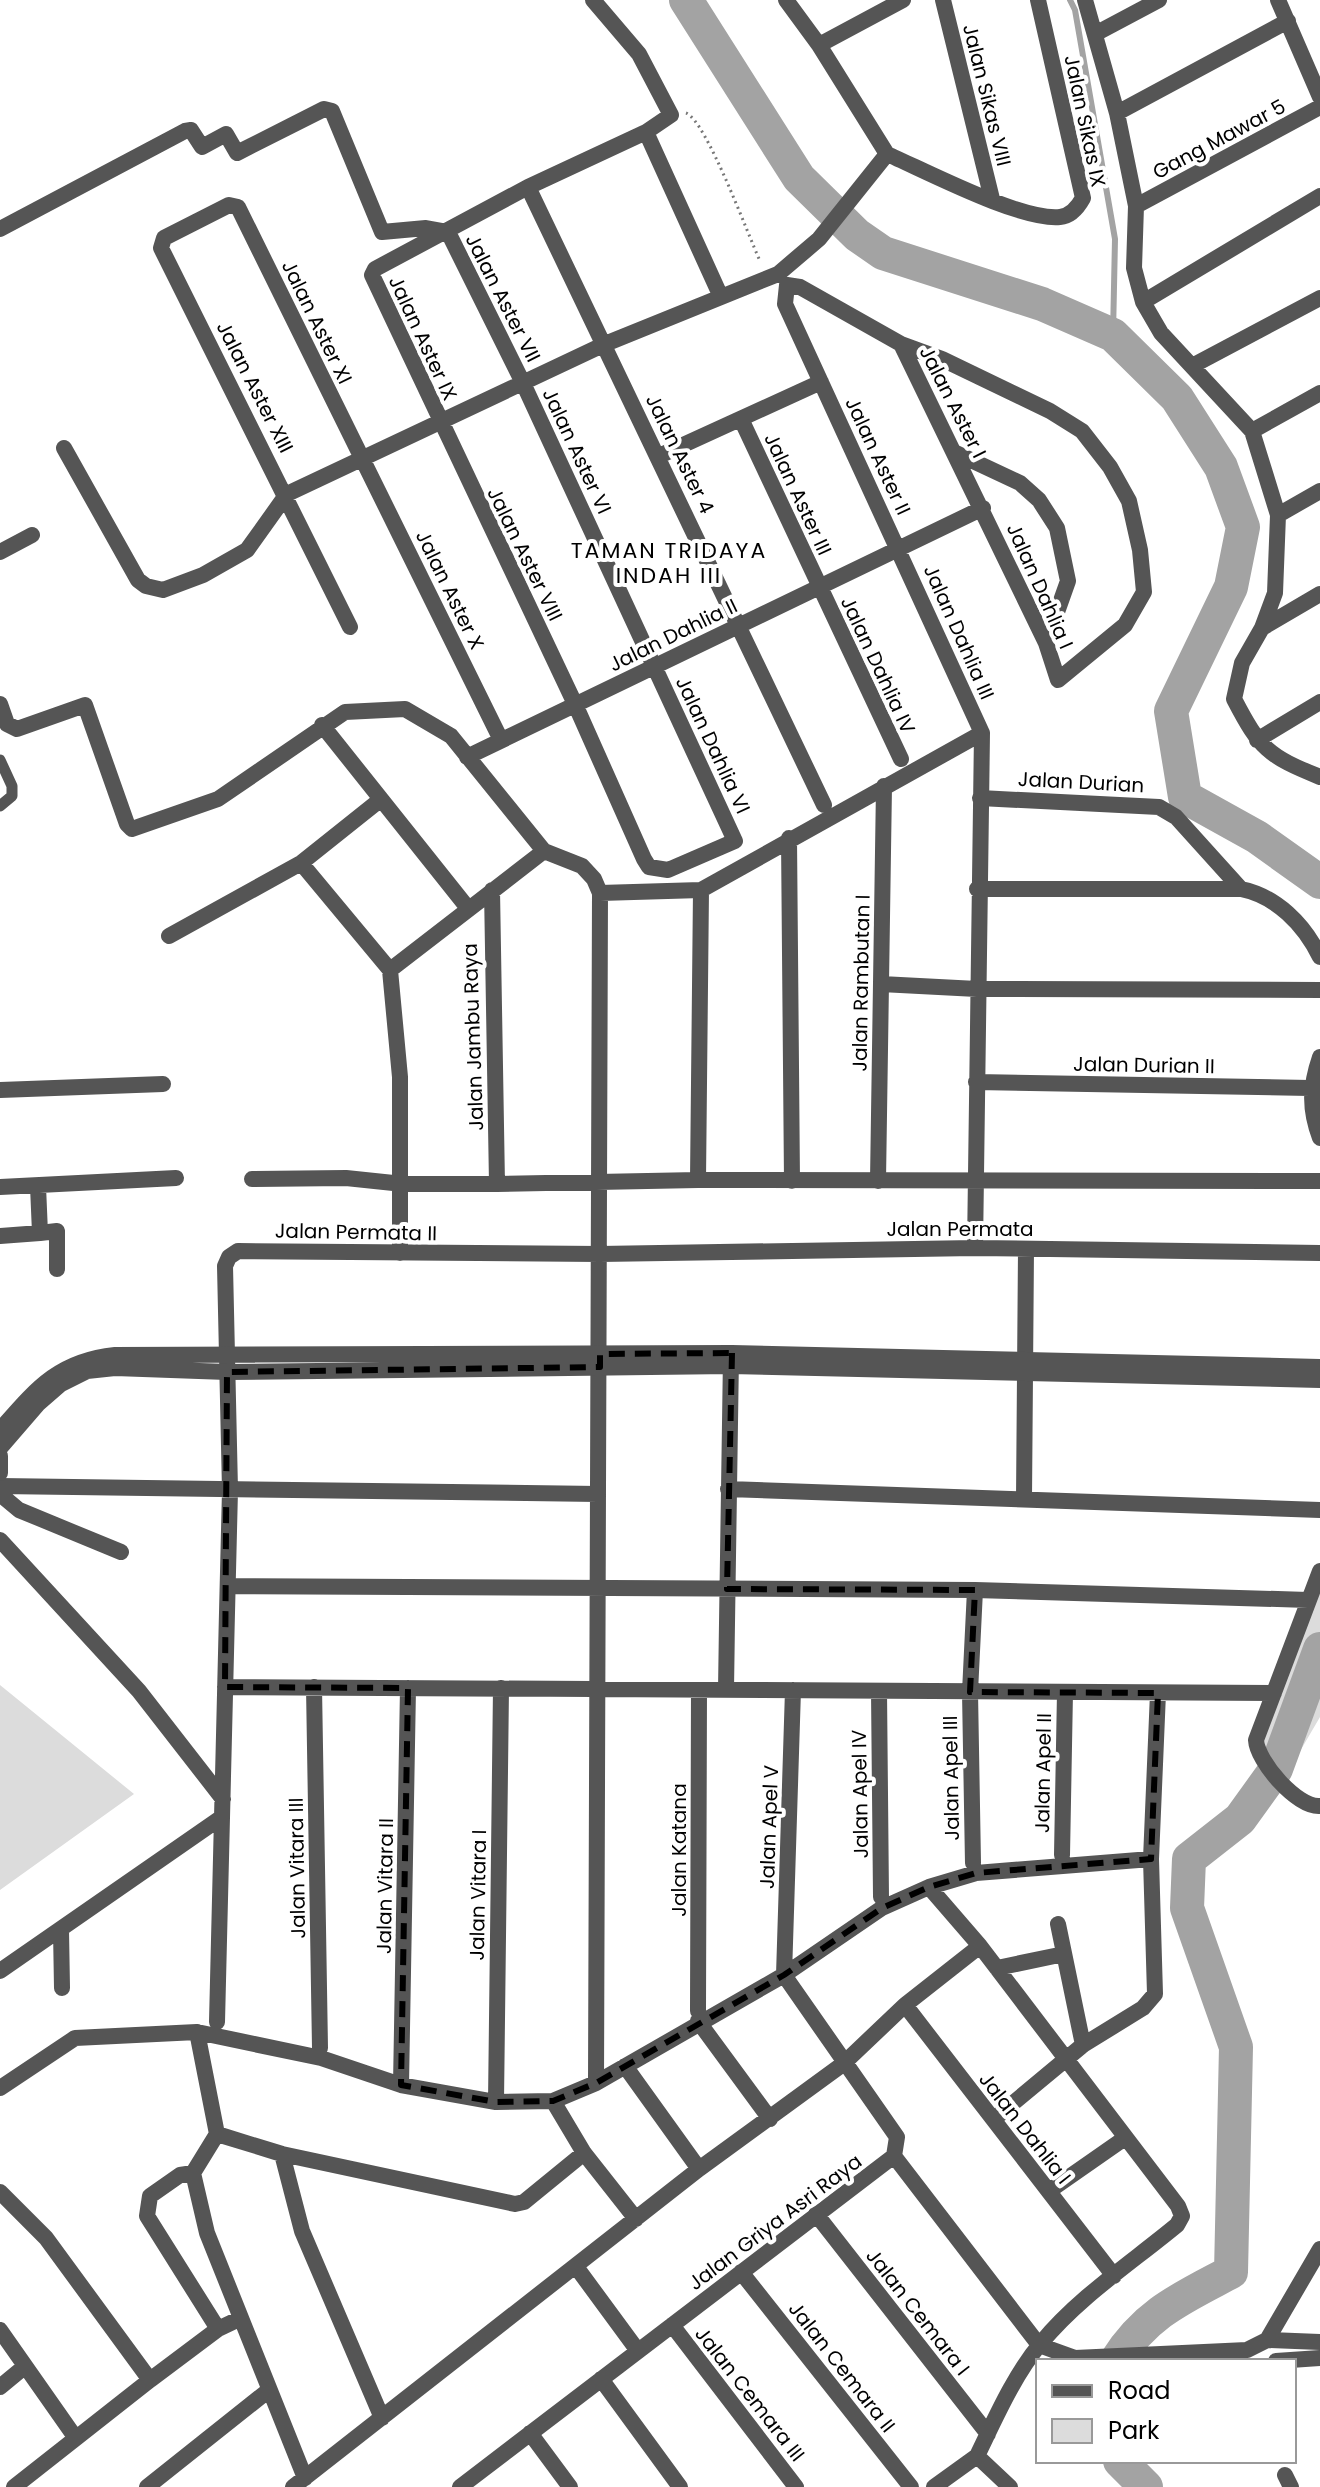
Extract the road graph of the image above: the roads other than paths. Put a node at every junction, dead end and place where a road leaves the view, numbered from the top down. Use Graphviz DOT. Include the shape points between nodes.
graph roads {
  1 [pos="593,0"];
  2 [pos="786,0"];
  3 [pos="903,0"];
  4 [pos="943,0"];
  5 [pos="1038,0"];
  6 [pos="1085,0"];
  7 [pos="1159,0"];
  8 [pos="1278,0"];
  9 [pos="1288,21"];
  10 [pos="1095,34"];
  11 [pos="819,45"];
  12 [pos="1320,97"];
  13 [pos="1320,107"];
  14 [pos="1117,113"];
  15 [pos="646,132"];
  16 [pos="887,154"];
  17 [pos="528,187"];
  18 [pos="1320,196"];
  19 [pos="992,199"];
  20 [pos="234,204"];
  21 [pos="1136,206"];
  22 [pos="0,229"];
  23 [pos="448,232"];
  24 [pos="778,279"];
  25 [pos="721,297"];
  26 [pos="1320,298"];
  27 [pos="1143,302"];
  28 [pos="605,344"];
  29 [pos="901,344"];
  30 [pos="1192,366"];
  31 [pos="821,382"];
  32 [pos="523,383"];
  33 [pos="1320,393"];
  34 [pos="741,419"];
  35 [pos="439,422"];
  36 [pos="1252,431"];
  37 [pos="64,448"];
  38 [pos="956,453"];
  39 [pos="659,456"];
  40 [pos="363,458"];
  41 [pos="1320,491"];
  42 [pos="287,494"];
  43 [pos="983,508"];
  44 [pos="1278,515"];
  45 [pos="32,535"];
  46 [pos="900,548"];
  47 [pos="0,552"];
  48 [pos="819,587"];
  49 [pos="1320,594"];
  50 [pos="740,625"];
  51 [pos="350,627"];
  52 [pos="1262,628"];
  53 [pos="1046,643"];
  54 [pos="654,667"];
  55 [pos="1320,702"];
  56 [pos="0,704"];
  57 [pos="575,704"];
  58 [pos="322,725"];
  59 [pos="982,733"];
  60 [pos="501,740"];
  61 [pos="1257,740"];
  62 [pos="467,757"];
  63 [pos="901,759"];
  64 [pos="0,760"];
  65 [pos="1320,777"];
  66 [pos="884,786"];
  67 [pos="980,798"];
  68 [pos="380,800"];
  69 [pos="824,805"];
  70 [pos="0,806"];
  71 [pos="789,838"];
  72 [pos="735,841"];
  73 [pos="544,851"];
  74 [pos="301,863"];
  75 [pos="977,889"];
  76 [pos="1241,889"];
  77 [pos="492,890"];
  78 [pos="701,890"];
  79 [pos="600,893"];
  80 [pos="467,907"];
  81 [pos="169,936"];
  82 [pos="1320,957"];
  83 [pos="390,970"];
  84 [pos="881,984"];
  85 [pos="977,989"];
  86 [pos="1320,990"];
  87 [pos="1320,1057"];
  88 [pos="976,1082"];
  89 [pos="163,1084"];
  90 [pos="1310,1088"];
  91 [pos="0,1090"];
  92 [pos="1320,1138"];
  93 [pos="176,1178"];
  94 [pos="252,1179"];
  95 [pos="698,1180"];
  96 [pos="792,1181"];
  97 [pos="878,1181"];
  98 [pos="976,1181"];
  99 [pos="1320,1181"];
  100 [pos="403,1184"];
  101 [pos="497,1184"];
  102 [pos="600,1184"];
  103 [pos="38,1186"];
  104 [pos="0,1187"];
  105 [pos="40,1233"];
  106 [pos="0,1236"];
  107 [pos="975,1248"];
  108 [pos="1026,1249"];
  109 [pos="400,1253"];
  110 [pos="1320,1253"];
  111 [pos="600,1254"];
  112 [pos="57,1269"];
  113 [pos="600,1360"];
  114 [pos="731,1360"];
  115 [pos="227,1365"];
  116 [pos="1024,1367"];
  117 [pos="1320,1367"];
  118 [pos="1320,1380"];
  119 [pos="0,1430"];
  120 [pos="0,1448"];
  121 [pos="0,1456"];
  122 [pos="0,1473"];
  123 [pos="0,1486"];
  124 [pos="728,1489"];
  125 [pos="230,1490"];
  126 [pos="0,1494"];
  127 [pos="598,1494"];
  128 [pos="1024,1499"];
  129 [pos="1320,1510"];
  130 [pos="0,1540"];
  131 [pos="121,1552"];
  132 [pos="1320,1571"];
  133 [pos="228,1586"];
  134 [pos="598,1588"];
  135 [pos="727,1589"];
  136 [pos="975,1590"];
  137 [pos="1308,1600"];
  138 [pos="225,1687"];
  139 [pos="314,1687"];
  140 [pos="408,1688"];
  141 [pos="501,1688"];
  142 [pos="595,1689"];
  143 [pos="699,1690"];
  144 [pos="726,1690"];
  145 [pos="793,1690"];
  146 [pos="879,1691"];
  147 [pos="970,1692"];
  148 [pos="1065,1692"];
  149 [pos="1158,1693"];
  150 [pos="1274,1693"];
  151 [pos="223,1799"];
  152 [pos="1319,1809"];
  153 [pos="222,1817"];
  154 [pos="1062,1855"];
  155 [pos="1151,1859"];
  156 [pos="973,1863"];
  157 [pos="929,1887"];
  158 [pos="881,1897"];
  159 [pos="1058,1924"];
  160 [pos="61,1930"];
  161 [pos="980,1946"];
  162 [pos="1064,1954"];
  163 [pos="997,1968"];
  164 [pos="784,1970"];
  165 [pos="0,1971"];
  166 [pos="62,1988"];
  167 [pos="905,2005"];
  168 [pos="698,2016"];
  169 [pos="217,2022"];
  170 [pos="197,2032"];
  171 [pos="1083,2045"];
  172 [pos="320,2048"];
  173 [pos="1066,2060"];
  174 [pos="843,2064"];
  175 [pos="625,2066"];
  176 [pos="596,2083"];
  177 [pos="401,2085"];
  178 [pos="0,2088"];
  179 [pos="553,2101"];
  180 [pos="496,2102"];
  181 [pos="770,2119"];
  182 [pos="994,2119"];
  183 [pos="217,2134"];
  184 [pos="1125,2138"];
  185 [pos="584,2153"];
  186 [pos="282,2154"];
  187 [pos="894,2156"];
  188 [pos="699,2169"];
  189 [pos="193,2173"];
  190 [pos="1049,2191"];
  191 [pos="0,2192"];
  192 [pos="816,2214"];
  193 [pos="636,2219"];
  194 [pos="1320,2249"];
  195 [pos="577,2268"];
  196 [pos="741,2272"];
  197 [pos="1114,2276"];
  198 [pos="239,2319"];
  199 [pos="672,2325"];
  200 [pos="218,2329"];
  201 [pos="0,2330"];
  202 [pos="1267,2340"];
  203 [pos="1320,2342"];
  204 [pos="1039,2345"];
  205 [pos="1247,2350"];
  206 [pos="638,2351"];
  207 [pos="1320,2358"];
  208 [pos="1267,2359"];
  209 [pos="1271,2359"];
  210 [pos="1296,2359"];
  211 [pos="23,2368"];
  212 [pos="601,2379"];
  213 [pos="150,2380"];
  214 [pos="0,2387"];
  215 [pos="269,2390"];
  216 [pos="382,2418"];
  217 [pos="530,2433"];
  218 [pos="988,2434"];
  219 [pos="75,2437"];
  220 [pos="977,2456"];
  221 [pos="299,2482"];
  222 [pos="14,2487"];
  223 [pos="147,2487"];
  224 [pos="460,2487"];
  225 [pos="570,2487"];
  226 [pos="680,2487"];
  227 [pos="796,2487"];
  228 [pos="911,2487"];
  229 [pos="934,2487"];
  230 [pos="1010,2487"];
  1 -- 15 [label="street" via="639,54 671,115"];
  2 -- 11 [label="street"];
  3 -- 11 [label="street"];
  4 -- 19 [label="street, Jalan Sikas VIII"];
  5 -- 19 [label="street, Jalan Sikas IX" via="1083,198 1063,217 1041,216"];
  6 -- 10 [label="street"];
  7 -- 10 [label="street"];
  8 -- 9 [label="street"];
  9 -- 12 [label="street"];
  9 -- 14 [label="street"];
  10 -- 14 [label="street"];
  11 -- 16 [label="street"];
  13 -- 21 [label="street, Gang Mawar 5"];
  14 -- 21 [label="street"];
  15 -- 17 [label="street"];
  15 -- 25 [label="street"];
  16 -- 19 [label="street"];
  16 -- 24 [label="street" via="819,239"];
  17 -- 23 [label="street"];
  17 -- 28 [label="street, Jalan Aster 4"];
  18 -- 27 [label="street"];
  20 -- 40 [label="street, Jalan Aster XI"];
  20 -- 42 [label="street, Jalan Aster XIII" via="164,238 161,248"];
  21 -- 27 [label="street" via="1134,268"];
  22 -- 23 [label="street" via="185,131 191,130 202,147 226,134 237,153 324,109 337,117 382,232"];
  23 -- 32 [label="street, Jalan Aster VII"];
  23 -- 35 [label="street, Jalan Aster IX" via="371,272"];
  24 -- 25 [label="street"];
  24 -- 29 [label="street, Jalan Aster I"];
  24 -- 31 [label="street, Jalan Aster II"];
  25 -- 28 [label="street"];
  26 -- 30 [label="street"];
  27 -- 30 [label="street" via="1161,333"];
  28 -- 32 [label="street"];
  28 -- 39 [label="street, Jalan Aster 4"];
  29 -- 38 [label="street, Jalan Aster I"];
  29 -- 53 [label="street, Jalan Dahlia I" via="942,359 1082,431 1129,501 1144,592 1125,625 1058,680"];
  30 -- 36 [label="street"];
  31 -- 34 [label="street"];
  31 -- 46 [label="street, Jalan Aster II"];
  32 -- 35 [label="street"];
  32 -- 54 [label="street, Jalan Aster VI"];
  33 -- 36 [label="street"];
  34 -- 39 [label="street"];
  34 -- 48 [label="street, Jalan Aster III"];
  35 -- 40 [label="street"];
  35 -- 57 [label="street, Jalan Aster VIII"];
  36 -- 44 [label="street"];
  37 -- 42 [label="street" via="138,580 153,589 203,575 247,550"];
  38 -- 43 [label="street, Jalan Aster I"];
  38 -- 53 [label="street" via="1020,483 1057,528 1068,581"];
  39 -- 50 [label="street, Jalan Aster 4"];
  40 -- 42 [label="street"];
  40 -- 60 [label="street, Jalan Aster X"];
  41 -- 44 [label="street"];
  42 -- 51 [label="street, Jalan Aster XIII"];
  43 -- 46 [label="street, Jalan Dahlia II"];
  43 -- 53 [label="street, Jalan Dahlia I"];
  44 -- 52 [label="street" via="1275,593"];
  45 -- 47 [label="street"];
  46 -- 48 [label="street, Jalan Dahlia II"];
  46 -- 59 [label="street, Jalan Dahlia III"];
  48 -- 50 [label="street, Jalan Dahlia II"];
  48 -- 63 [label="street, Jalan Dahlia IV"];
  49 -- 52 [label="street"];
  50 -- 54 [label="street, Jalan Dahlia II"];
  50 -- 69 [label="street, Jalan Aster 4"];
  52 -- 61 [label="street" via="1242,663 1234,699"];
  54 -- 57 [label="street, Jalan Dahlia II"];
  54 -- 72 [label="street, Jalan Dahlia VI"];
  55 -- 61 [label="street"];
  56 -- 58 [label="street" via="7,724 17,729 85,705 132,829 218,799"];
  57 -- 60 [label="street, Jalan Dahlia II"];
  57 -- 72 [label="street, Jalan Aster VIII" via="649,867 668,870"];
  58 -- 62 [label="street" via="345,712 405,709 451,736"];
  58 -- 68 [label="street"];
  59 -- 66 [label="street"];
  59 -- 67 [label="street"];
  60 -- 62 [label="street, Jalan Dahlia II"];
  61 -- 65 [label="street" via="1276,759"];
  62 -- 73 [label="street"];
  64 -- 70 [label="lane" via="12,786 12,796"];
  66 -- 71 [label="street"];
  66 -- 84 [label="street, Jalan Rambutan I"];
  67 -- 75 [label="street"];
  67 -- 76 [label="street, Jalan Durian" via="1159,807 1176,817"];
  68 -- 74 [label="street"];
  68 -- 80 [label="street"];
  71 -- 78 [label="street"];
  71 -- 96 [label="street"];
  73 -- 77 [label="street"];
  73 -- 79 [label="street" via="582,866"];
  74 -- 81 [label="street"];
  74 -- 83 [label="street"];
  75 -- 76 [label="street"];
  75 -- 85 [label="street"];
  76 -- 82 [label="street" via="1263,893 1298,923"];
  77 -- 80 [label="street"];
  77 -- 101 [label="street, Jalan Jambu Raya"];
  78 -- 79 [label="street"];
  78 -- 95 [label="street"];
  79 -- 102 [label="street"];
  80 -- 83 [label="street"];
  83 -- 100 [label="street"];
  84 -- 85 [label="street"];
  84 -- 97 [label="street, Jalan Rambutan I"];
  85 -- 86 [label="street"];
  85 -- 88 [label="street"];
  87 -- 90 [label="street"];
  88 -- 90 [label="street, Jalan Durian II"];
  88 -- 98 [label="street"];
  89 -- 91 [label="street"];
  90 -- 92 [label="street"];
  93 -- 103 [label="street"];
  94 -- 100 [label="street" via="346,1178"];
  95 -- 96 [label="street"];
  95 -- 102 [label="street"];
  96 -- 97 [label="street"];
  97 -- 98 [label="street"];
  98 -- 99 [label="street"];
  98 -- 107 [label="street"];
  100 -- 101 [label="street"];
  100 -- 109 [label="street"];
  101 -- 102 [label="street"];
  102 -- 111 [label="street"];
  103 -- 104 [label="street"];
  103 -- 105 [label="street"];
  105 -- 106 [label="street"];
  105 -- 112 [label="street" via="57,1231"];
  107 -- 108 [label="street, Jalan Permata"];
  107 -- 111 [label="street, Jalan Permata"];
  108 -- 110 [label="street, Jalan Permata"];
  108 -- 116 [label="street"];
  109 -- 111 [label="street, Jalan Permata II"];
  109 -- 115 [label="street, Jalan Permata II" via="238,1251 225,1266"];
  111 -- 113 [label="street"];
  113 -- 114 [label="street"];
  113 -- 115 [label="street"];
  113 -- 127 [label="street"];
  114 -- 116 [label="street"];
  114 -- 124 [label="street"];
  115 -- 119 [label="street" via="115,1355 84,1359 56,1373"];
  115 -- 120 [label="street" via="87,1371 38,1404"];
  115 -- 125 [label="street, Jalan Permata II"];
  116 -- 117 [label="street"];
  116 -- 118 [label="street"];
  116 -- 128 [label="street"];
  121 -- 122 [label="street"];
  123 -- 125 [label="street"];
  124 -- 128 [label="street"];
  124 -- 135 [label="street"];
  125 -- 127 [label="street"];
  125 -- 133 [label="street, Jalan Permata II"];
  126 -- 131 [label="street" via="19,1510"];
  127 -- 134 [label="street"];
  128 -- 129 [label="street"];
  130 -- 151 [label="street" via="139,1691"];
  132 -- 137 [label="street"];
  133 -- 134 [label="street"];
  133 -- 138 [label="street, Jalan Permata II"];
  134 -- 135 [label="street"];
  134 -- 142 [label="street"];
  135 -- 136 [label="street"];
  135 -- 144 [label="street"];
  136 -- 137 [label="street"];
  136 -- 147 [label="street, Jalan Apel III"];
  137 -- 150 [label="street"];
  138 -- 139 [label="street"];
  138 -- 151 [label="street, Jalan Permata II"];
  139 -- 140 [label="street"];
  139 -- 172 [label="street, Jalan Vitara III"];
  140 -- 141 [label="street"];
  140 -- 177 [label="street, Jalan Vitara II"];
  141 -- 142 [label="street"];
  141 -- 180 [label="street, Jalan Vitara I"];
  142 -- 143 [label="street"];
  142 -- 176 [label="street"];
  143 -- 144 [label="street"];
  143 -- 168 [label="street, Jalan Katana"];
  144 -- 145 [label="street"];
  145 -- 146 [label="street"];
  145 -- 164 [label="street, Jalan Apel V"];
  146 -- 147 [label="street"];
  146 -- 158 [label="street, Jalan Apel IV"];
  147 -- 148 [label="street"];
  147 -- 156 [label="street, Jalan Apel III"];
  148 -- 149 [label="street"];
  148 -- 154 [label="street, Jalan Apel II"];
  149 -- 150 [label="street"];
  149 -- 155 [label="street"];
  150 -- 152 [label="street" via="1256,1740 1262,1760 1303,1803"];
  151 -- 153 [label="street, Jalan Permata II"];
  153 -- 160 [label="street"];
  153 -- 169 [label="street, Jalan Permata II"];
  155 -- 157 [label="street" via="976,1873"];
  155 -- 171 [label="street" via="1155,1994 1143,2008"];
  157 -- 161 [label="street"];
  157 -- 164 [label="street" via="882,1908"];
  159 -- 162 [label="street"];
  160 -- 165 [label="street"];
  160 -- 166 [label="street"];
  161 -- 163 [label="street"];
  161 -- 167 [label="street"];
  162 -- 163 [label="street"];
  162 -- 171 [label="street"];
  163 -- 173 [label="street"];
  164 -- 168 [label="street"];
  164 -- 174 [label="street"];
  167 -- 174 [label="street"];
  167 -- 182 [label="street, Jalan Dahlia I"];
  168 -- 175 [label="street"];
  168 -- 181 [label="street"];
  170 -- 177 [label="street" via="321,2058"];
  170 -- 178 [label="street" via="75,2038"];
  170 -- 183 [label="street"];
  171 -- 173 [label="street"];
  173 -- 182 [label="street"];
  173 -- 184 [label="street"];
  174 -- 181 [label="street"];
  174 -- 187 [label="street" via="897,2137"];
  175 -- 176 [label="street"];
  175 -- 188 [label="street"];
  176 -- 179 [label="street"];
  177 -- 180 [label="street"];
  179 -- 180 [label="street"];
  179 -- 185 [label="street"];
  181 -- 188 [label="street"];
  182 -- 190 [label="street, Jalan Dahlia I"];
  183 -- 186 [label="street"];
  183 -- 189 [label="street"];
  184 -- 190 [label="street"];
  184 -- 197 [label="street" via="1182,2216"];
  185 -- 186 [label="street" via="515,2204"];
  185 -- 193 [label="street"];
  186 -- 216 [label="street" via="302,2231"];
  187 -- 192 [label="street, Jalan Griya Asri Raya"];
  187 -- 204 [label="street"];
  188 -- 193 [label="street"];
  189 -- 198 [label="street" via="207,2233"];
  189 -- 200 [label="street" via="158,2189 147,2201 147,2216"];
  190 -- 197 [label="street, Jalan Dahlia I"];
  191 -- 213 [label="street" via="46,2238"];
  192 -- 196 [label="street, Jalan Griya Asri Raya"];
  192 -- 218 [label="street, Jalan Cemara I"];
  193 -- 195 [label="street"];
  194 -- 202 [label="street"];
  195 -- 206 [label="street"];
  195 -- 216 [label="street"];
  196 -- 199 [label="street, Jalan Griya Asri Raya"];
  196 -- 228 [label="street, Jalan Cemara II"];
  197 -- 204 [label="street"];
  198 -- 200 [label="street"];
  198 -- 215 [label="street"];
  199 -- 206 [label="street, Jalan Griya Asri Raya"];
  199 -- 227 [label="street, Jalan Cemara III"];
  200 -- 213 [label="street"];
  201 -- 211 [label="street"];
  202 -- 203 [label="street"];
  202 -- 205 [label="street"];
  202 -- 209 [label="street"];
  204 -- 205 [label="street" via="1075,2358"];
  204 -- 218 [label="street"];
  205 -- 208 [label="street"];
  206 -- 212 [label="street, Jalan Griya Asri Raya"];
  207 -- 210 [label="street"];
  211 -- 214 [label="street"];
  211 -- 219 [label="street"];
  212 -- 217 [label="street, Jalan Griya Asri Raya"];
  212 -- 226 [label="street"];
  213 -- 219 [label="street"];
  215 -- 221 [label="street"];
  215 -- 223 [label="street"];
  216 -- 221 [label="street"];
  217 -- 224 [label="street, Jalan Griya Asri Raya"];
  217 -- 225 [label="street"];
  218 -- 220 [label="street"];
  219 -- 222 [label="street"];
  220 -- 229 [label="street"];
  220 -- 230 [label="street"];
}
